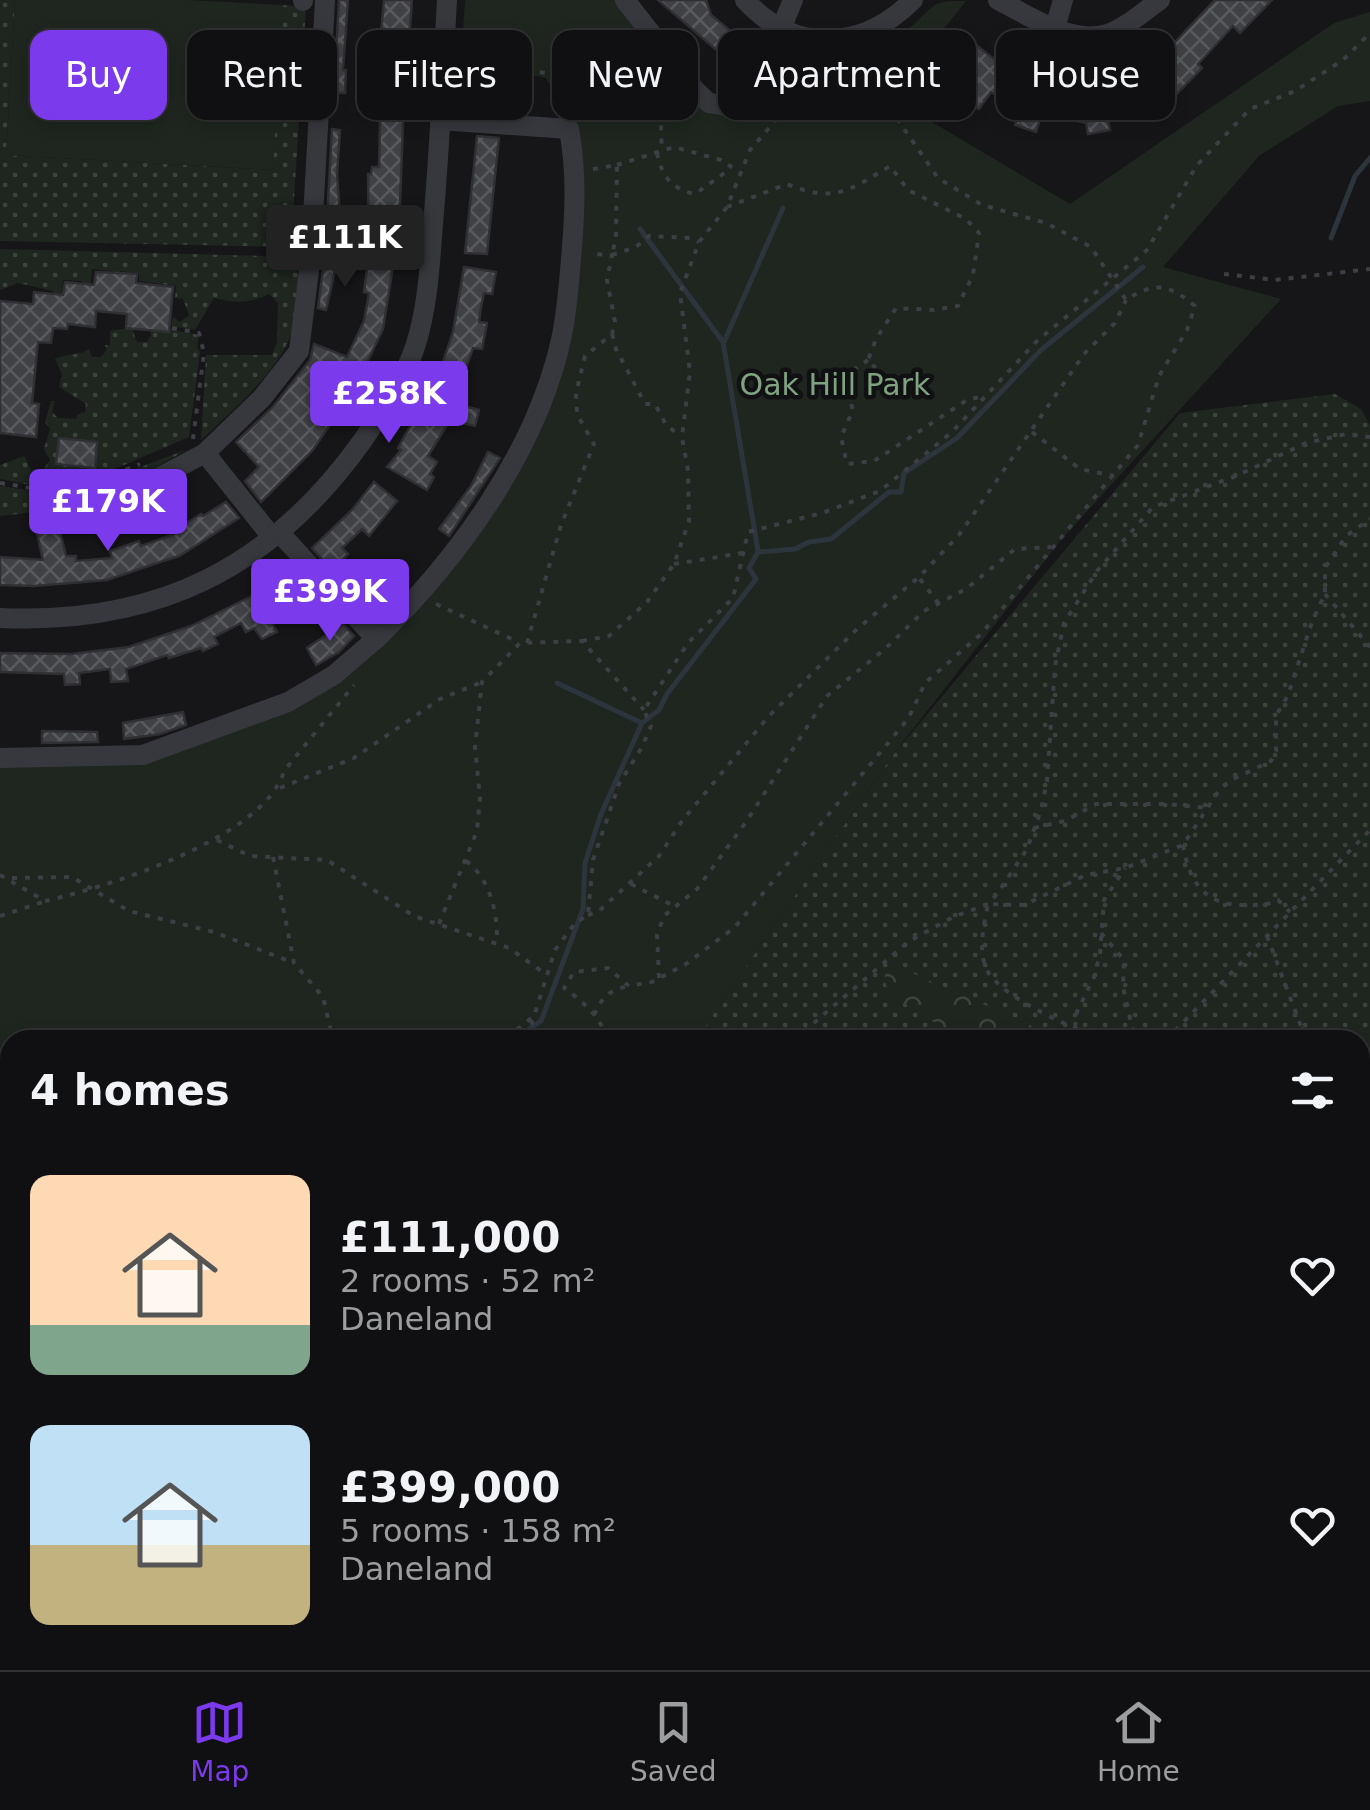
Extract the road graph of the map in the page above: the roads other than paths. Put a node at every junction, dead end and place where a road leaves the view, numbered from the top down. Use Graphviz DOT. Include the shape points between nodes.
graph roads {
  1 [pos="325,0"];
  2 [pos="447,0"];
  3 [pos="625,0"];
  4 [pos="745,0"];
  5 [pos="793,0"];
  6 [pos="913,0"];
  7 [pos="998,0"];
  8 [pos="1063,0"];
  9 [pos="1160,0"];
  10 [pos="1055,28"];
  11 [pos="445,30"];
  12 [pos="785,30"];
  13 [pos="786,30"];
  14 [pos="874,30"];
  15 [pos="718,104"];
  16 [pos="440,120"];
  17 [pos="200,446"];
  18 [pos="74,517"];
  19 [pos="276,534"];
  20 [pos="0,618"];
  21 [pos="367,646"];
  22 [pos="0,758"];
  1 -- 17 [label="street" via="311,254 298,352 262,398"];
  2 -- 11 [label="street"];
  3 -- 15 [label="street" via="709,103"];
  4 -- 12 [label="street"];
  5 -- 13 [label="street"];
  6 -- 14 [label="street"];
  7 -- 10 [label="street"];
  8 -- 10 [label="street"];
  9 -- 10 [label="street" via="1109,34 1084,38"];
  16 -- 19 [label="street" via="428,288 414,350 382,412 332,483"];
  16 -- 21 [label="street" via="569,129 576,171 562,335 541,400 498,490 418,596"];
  17 -- 18 [label="street" via="109,504"];
  17 -- 19 [label="street"];
  19 -- 20 [label="street" via="217,576 146,606 89,617"];
  19 -- 21 [label="street"];
  21 -- 22 [label="street" via="288,702 143,755"];
}
